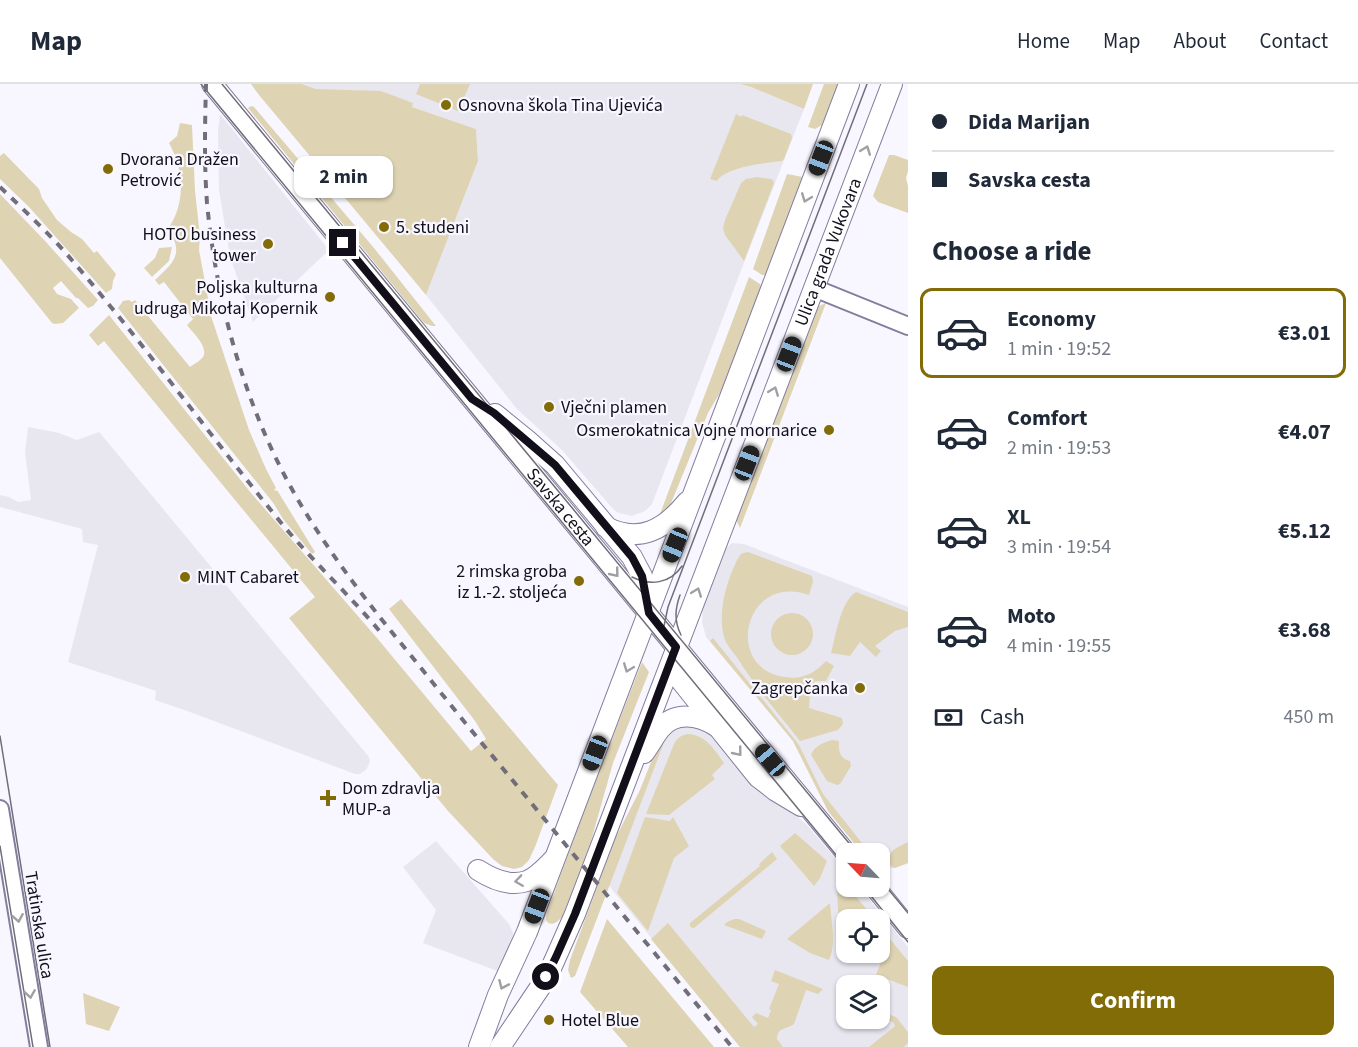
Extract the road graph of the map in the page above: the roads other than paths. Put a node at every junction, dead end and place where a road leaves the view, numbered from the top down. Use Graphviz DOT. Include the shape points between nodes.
graph roads {
  1 [pos="212,84"];
  2 [pos="849,84"];
  3 [pos="891,84"];
  4 [pos="814,288"];
  5 [pos="908,326"];
  6 [pos="472,399"];
  7 [pos="694,493"];
  8 [pos="606,527"];
  9 [pos="649,613"];
  10 [pos="676,647"];
  11 [pos="717,726"];
  12 [pos="629,771"];
  13 [pos="0,808"];
  14 [pos="813,812"];
  15 [pos="838,843"];
  16 [pos="555,858"];
  17 [pos="478,870"];
  18 [pos="883,897"];
  19 [pos="908,928"];
  20 [pos="39,1047"];
  21 [pos="479,1047"];
  22 [pos="500,1047"];
  1 -- 6 [label="main road, Savska cesta"];
  2 -- 7 [label="main road, one-way"];
  4 -- 3 [label="main road, Ulica grada Vukovara, one-way"];
  4 -- 5 [label="street"];
  10 -- 4 [label="main road, Ulica grada Vukovara, one-way"];
  6 -- 8 [label="main road, Savska cesta" via="549,459"];
  6 -- 9 [label="main road, Savska cesta, one-way"];
  7 -- 8 [label="main road" via="676,515 646,534 621,533"];
  7 -- 9 [label="main road"];
  8 -- 9 [label="main road, Savska cesta" via="639,568"];
  9 -- 10 [label="main road, Savska cesta"];
  9 -- 16 [label="main road, one-way"];
  10 -- 11 [label="main road" via="678,677"];
  10 -- 12 [label="main road, Ulica grada Vukovara"];
  10 -- 14 [label="main road, Savska cesta"];
  11 -- 12 [label="main road" via="695,717 669,721"];
  11 -- 14 [label="main road, one-way" via="758,777"];
  12 -- 22 [label="main road, Ulica grada Vukovara" via="556,957"];
  13 -- 20 [label="street, Tratinska ulica, one-way"];
  14 -- 15 [label="main road, Savska cesta"];
  16 -- 17 [label="main road, one-way" via="535,876 521,882 497,880"];
  16 -- 21 [label="main road, one-way"];
  18 -- 19 [label="main road"];
}
